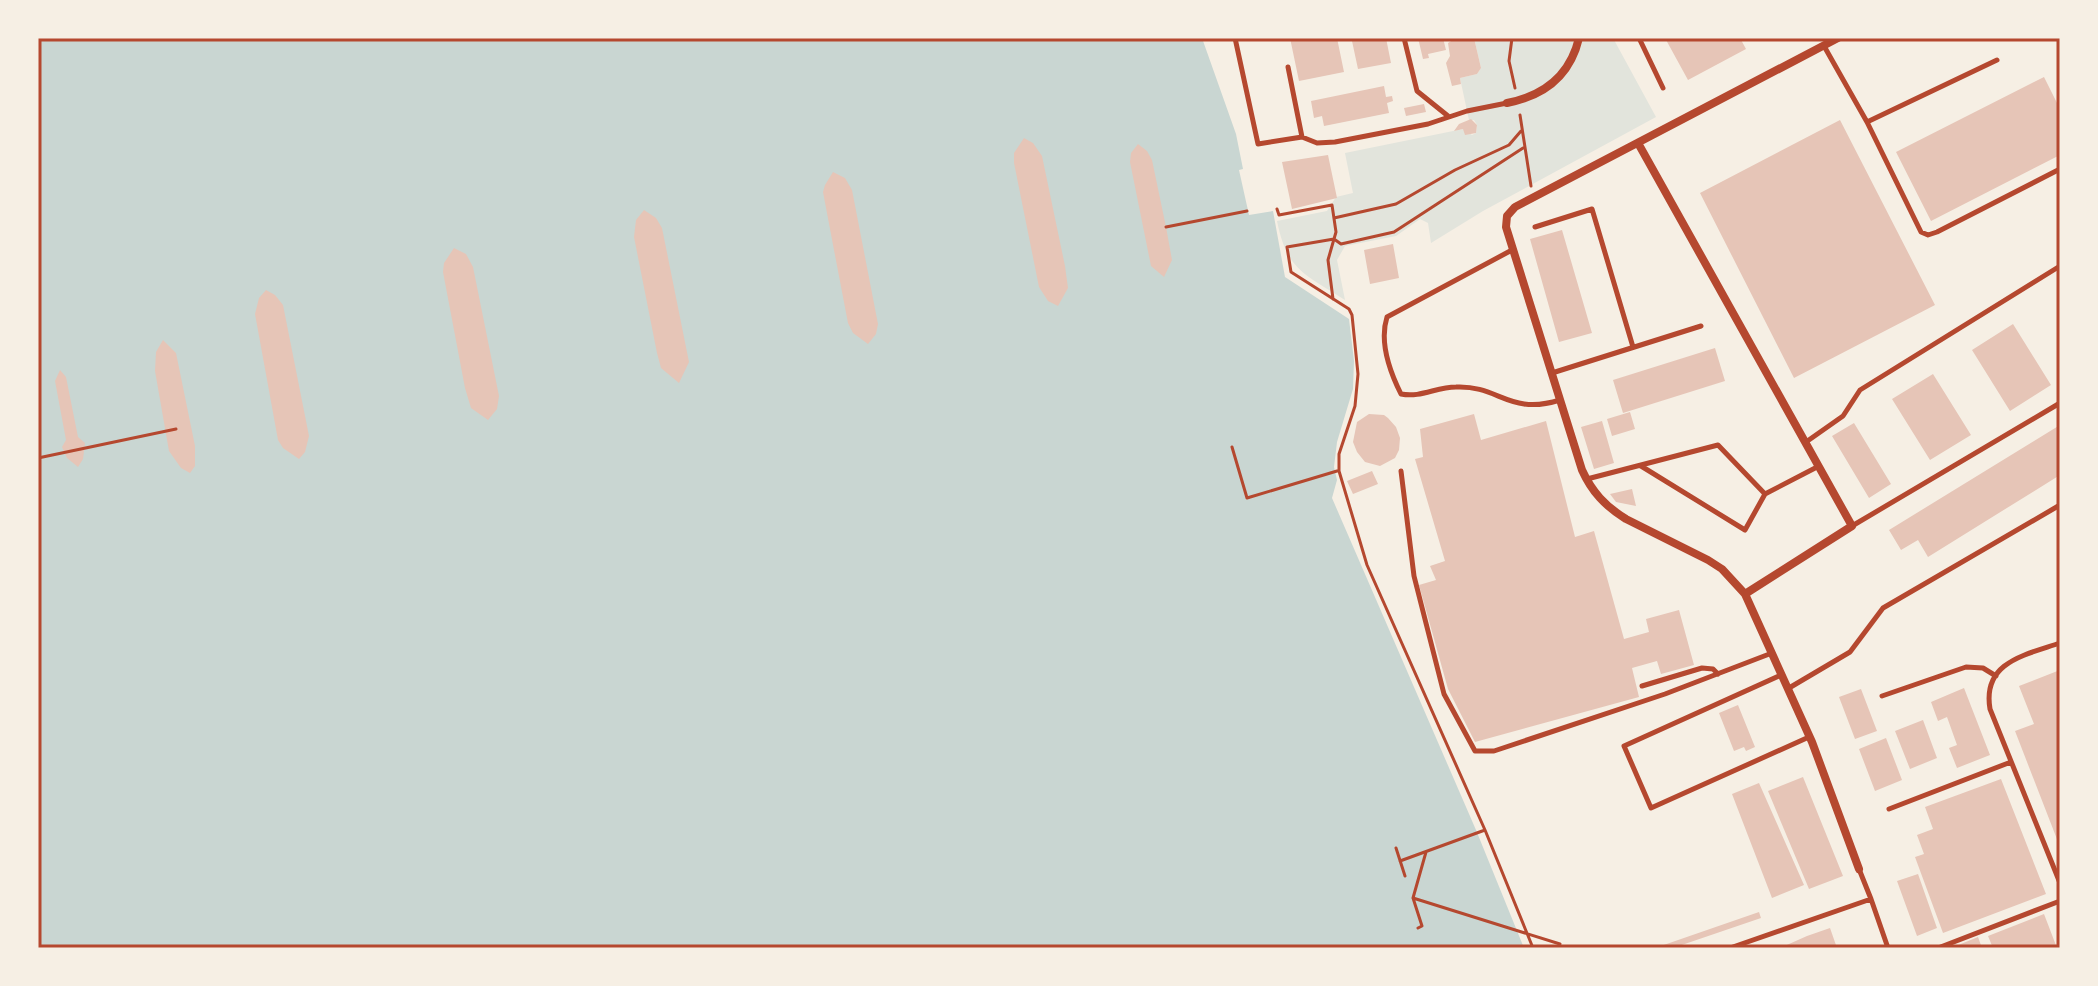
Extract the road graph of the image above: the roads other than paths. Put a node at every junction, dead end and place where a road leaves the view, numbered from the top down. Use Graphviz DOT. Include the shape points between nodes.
graph roads {
  1 [pos="1235,38"];
  2 [pos="1404,38"];
  3 [pos="1579,38"];
  4 [pos="1639,38"];
  5 [pos="1838,38"];
  6 [pos="1822,42"];
  7 [pos="1997,60"];
  8 [pos="1288,67"];
  9 [pos="1663,88"];
  10 [pos="1507,103"];
  11 [pos="1448,117"];
  12 [pos="1867,122"];
  13 [pos="1302,137"];
  14 [pos="1638,143"];
  15 [pos="2060,169"];
  16 [pos="1535,227"];
  17 [pos="1512,250"];
  18 [pos="2060,266"];
  19 [pos="1701,326"];
  20 [pos="1633,347"];
  21 [pos="1552,373"];
  22 [pos="1561,400"];
  23 [pos="2060,403"];
  24 [pos="1806,442"];
  25 [pos="1640,465"];
  26 [pos="1819,466"];
  27 [pos="1401,471"];
  28 [pos="1586,479"];
  29 [pos="1765,494"];
  30 [pos="2060,505"];
  31 [pos="1852,526"];
  32 [pos="1745,594"];
  33 [pos="2060,643"];
  34 [pos="1773,653"];
  35 [pos="1718,674"];
  36 [pos="1783,674"];
  37 [pos="1996,676"];
  38 [pos="1642,686"];
  39 [pos="1789,688"];
  40 [pos="1882,696"];
  41 [pos="1810,737"];
  42 [pos="2011,762"];
  43 [pos="1889,809"];
  44 [pos="1859,869"];
  45 [pos="2060,883"];
  46 [pos="1871,899"];
  47 [pos="2060,901"];
  48 [pos="1730,948"];
  49 [pos="1888,948"];
  50 [pos="1938,948"];
  1 -- 13 [label="lane" via="1258,144"];
  2 -- 11 [label="lane" via="1417,91"];
  3 -- 10 [label="street" via="1568,66 1552,84"];
  4 -- 9 [label="lane"];
  5 -- 6 [label="street"];
  6 -- 12 [label="lane"];
  6 -- 14 [label="street"];
  7 -- 12 [label="lane"];
  8 -- 13 [label="lane"];
  10 -- 11 [label="lane"];
  11 -- 13 [label="lane" via="1335,142"];
  12 -- 15 [label="lane" via="1921,232 1928,235"];
  14 -- 17 [label="street" via="1515,207 1506,227"];
  14 -- 24 [label="street"];
  16 -- 20 [label="lane" via="1592,209"];
  17 -- 21 [label="street"];
  17 -- 22 [label="lane" via="1387,317 1384,344 1396,384 1401,394 1414,396 1457,386 1521,405"];
  18 -- 24 [label="lane" via="1860,390 1843,416"];
  19 -- 20 [label="lane"];
  20 -- 21 [label="lane"];
  21 -- 22 [label="street"];
  22 -- 28 [label="street"];
  23 -- 31 [label="lane"];
  24 -- 26 [label="street"];
  25 -- 28 [label="lane"];
  25 -- 29 [label="lane" via="1718,445"];
  25 -- 29 [label="lane" via="1745,530"];
  26 -- 29 [label="lane"];
  26 -- 31 [label="street"];
  27 -- 35 [label="lane" via="1414,576 1444,694 1475,751 1501,749"];
  28 -- 32 [label="street" via="1611,510 1708,560"];
  30 -- 39 [label="lane" via="1883,608 1850,652"];
  31 -- 32 [label="street"];
  32 -- 34 [label="street"];
  33 -- 37 [label="lane" via="2006,663"];
  34 -- 35 [label="lane"];
  34 -- 36 [label="street"];
  35 -- 38 [label="lane" via="1702,668"];
  36 -- 39 [label="street"];
  36 -- 41 [label="lane" via="1624,746 1651,808"];
  37 -- 40 [label="lane" via="1966,667"];
  37 -- 42 [label="lane" via="1989,685 1990,709"];
  39 -- 41 [label="street"];
  41 -- 44 [label="street"];
  42 -- 43 [label="lane"];
  42 -- 45 [label="lane"];
  44 -- 46 [label="lane"];
  46 -- 48 [label="lane"];
  46 -- 49 [label="lane"];
  47 -- 50 [label="lane"];
}
